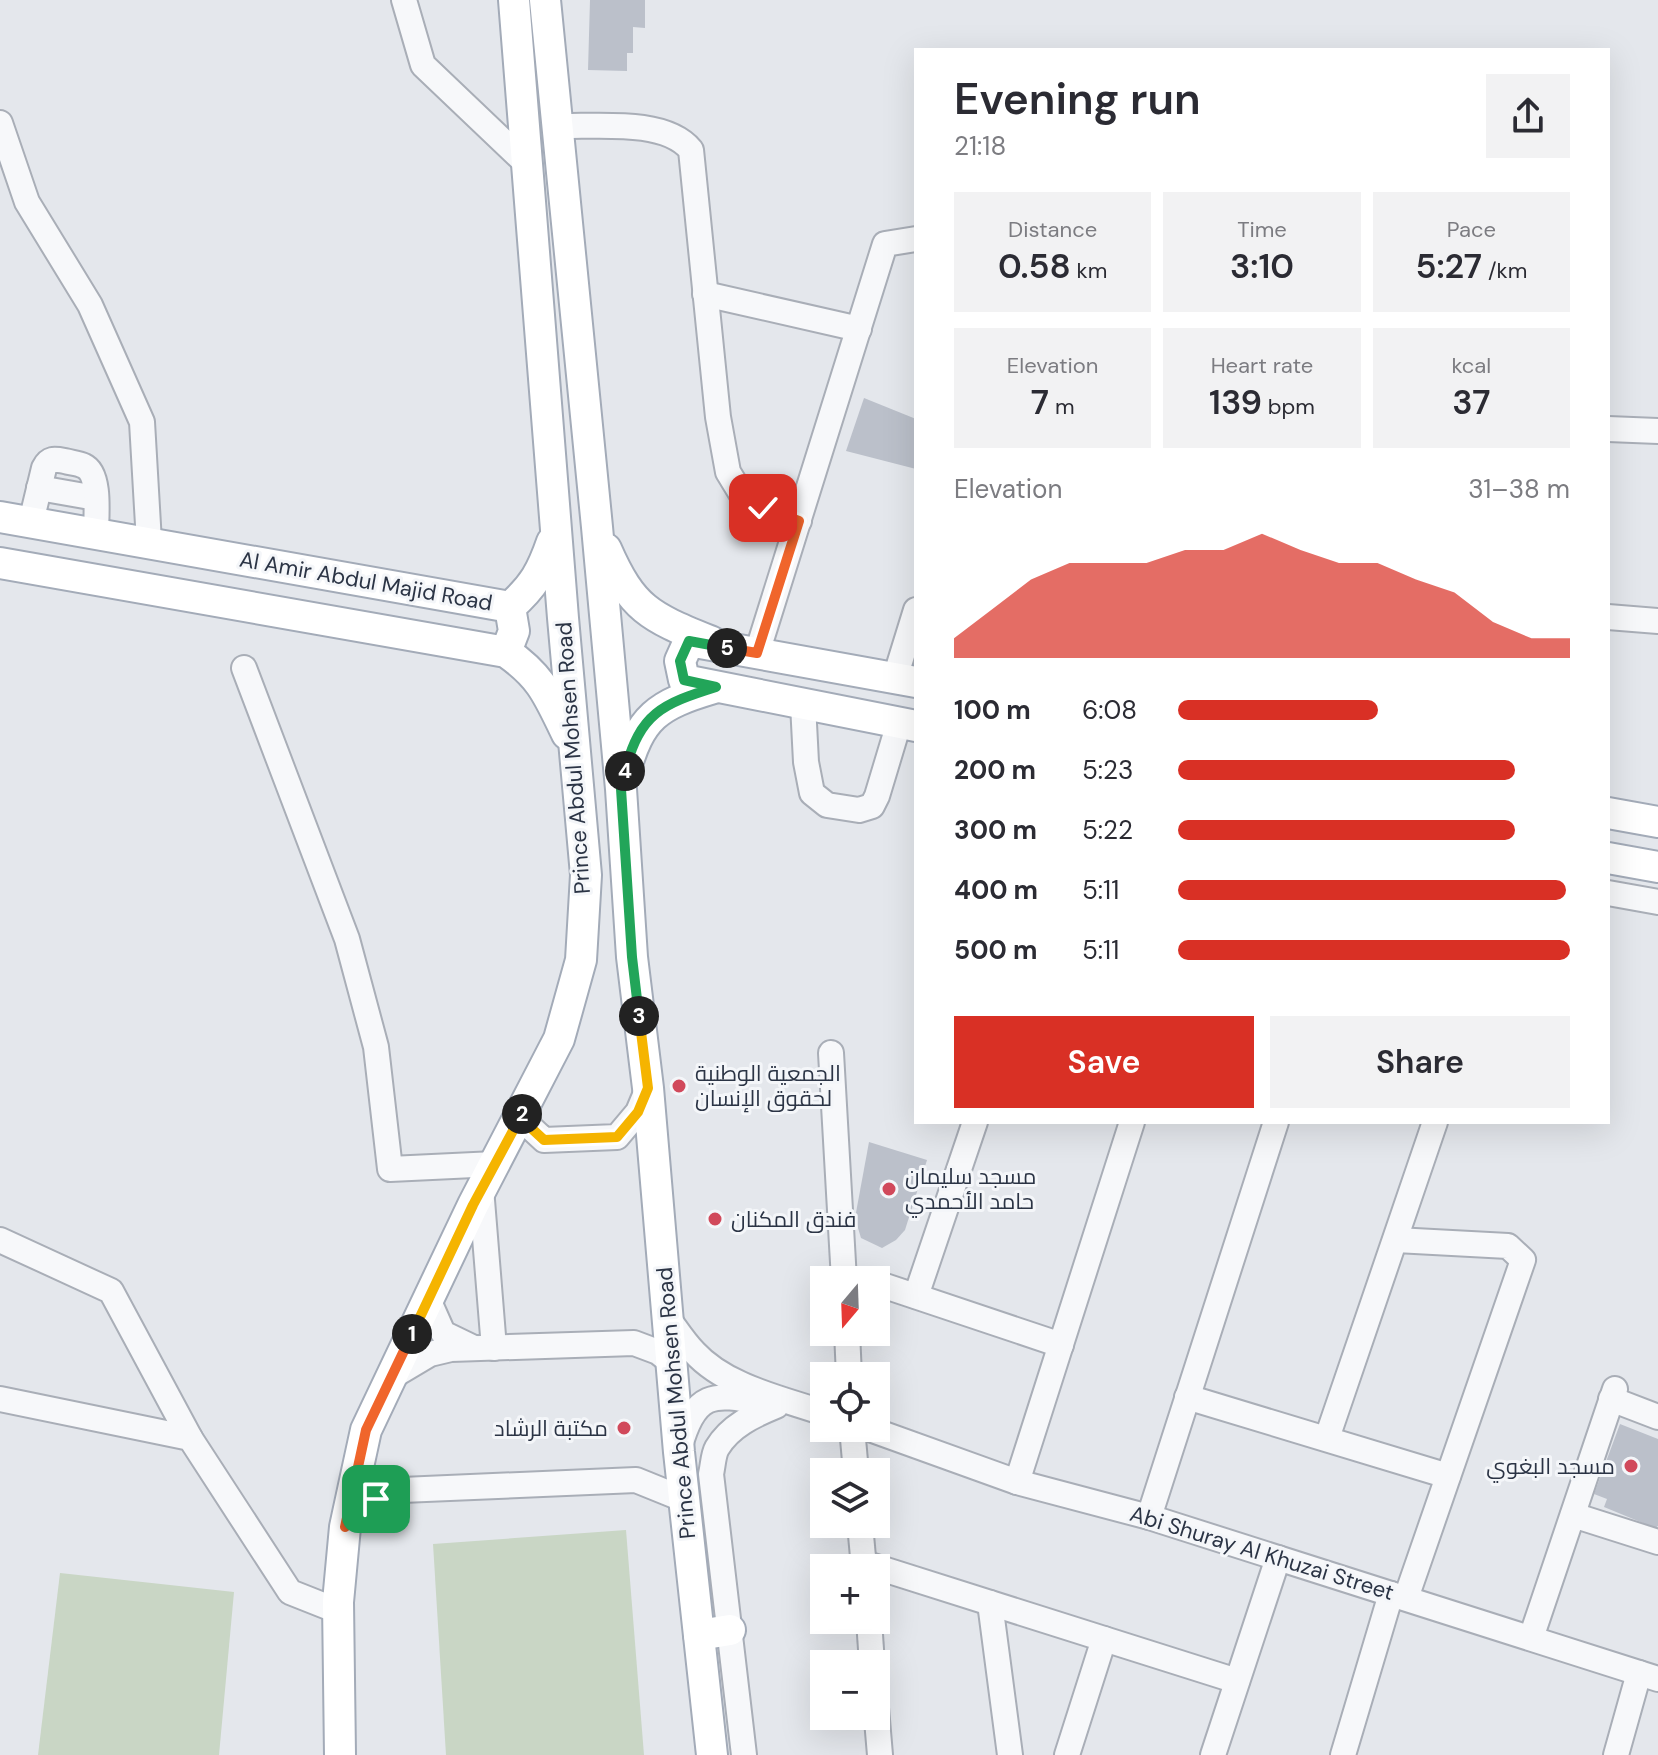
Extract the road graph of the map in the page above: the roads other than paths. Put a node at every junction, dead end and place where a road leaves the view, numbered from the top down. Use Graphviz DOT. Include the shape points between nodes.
graph roads {
  1 [pos="404,0"];
  2 [pos="514,0"];
  3 [pos="545,0"];
  4 [pos="0,123"];
  5 [pos="557,126"];
  6 [pos="527,164"];
  7 [pos="914,239"];
  8 [pos="705,294"];
  9 [pos="859,329"];
  10 [pos="1610,429"];
  11 [pos="1658,431"];
  12 [pos="0,517"];
  13 [pos="799,521"];
  14 [pos="31,522"];
  15 [pos="597,527"];
  16 [pos="556,532"];
  17 [pos="96,533"];
  18 [pos="149,542"];
  19 [pos="0,563"];
  20 [pos="510,607"];
  21 [pos="1610,617"];
  22 [pos="1658,621"];
  23 [pos="914,624"];
  24 [pos="725,647"];
  25 [pos="506,652"];
  26 [pos="757,653"];
  27 [pos="244,668"];
  28 [pos="906,680"];
  29 [pos="716,687"];
  30 [pos="803,704"];
  31 [pos="908,724"];
  32 [pos="576,752"];
  33 [pos="621,789"];
  34 [pos="1610,813"];
  35 [pos="1658,822"];
  36 [pos="1610,858"];
  37 [pos="1658,867"];
  38 [pos="1610,893"];
  39 [pos="1658,902"];
  40 [pos="831,1053"];
  41 [pos="648,1088"];
  42 [pos="524,1110"];
  43 [pos="974,1124"];
  44 [pos="1124,1124"];
  45 [pos="1275,1124"];
  46 [pos="1434,1124"];
  47 [pos="488,1176"];
  48 [pos="0,1240"];
  49 [pos="1396,1240"];
  50 [pos="850,1266"];
  51 [pos="890,1288"];
  52 [pos="916,1296"];
  53 [pos="428,1299"];
  54 [pos="667,1313"];
  55 [pos="634,1343"];
  56 [pos="1061,1345"];
  57 [pos="484,1348"];
  58 [pos="673,1364"];
  59 [pos="393,1376"];
  60 [pos="1187,1397"];
  61 [pos="0,1399"];
  62 [pos="776,1406"];
  63 [pos="810,1410"];
  64 [pos="810,1412"];
  65 [pos="1658,1417"];
  66 [pos="890,1436"];
  67 [pos="190,1438"];
  68 [pos="1327,1438"];
  69 [pos="679,1452"];
  70 [pos="1448,1476"];
  71 [pos="1017,1482"];
  72 [pos="683,1499"];
  73 [pos="1573,1515"];
  74 [pos="1149,1517"];
  75 [pos="345,1527"];
  76 [pos="1658,1542"];
  77 [pos="1278,1558"];
  78 [pos="890,1574"];
  79 [pos="1399,1596"];
  80 [pos="990,1603"];
  81 [pos="338,1611"];
  82 [pos="730,1630"];
  83 [pos="699,1635"];
  84 [pos="1531,1638"];
  85 [pos="1104,1639"];
  86 [pos="1649,1676"];
  87 [pos="1237,1681"];
  88 [pos="878,1730"];
  89 [pos="340,1755"];
  90 [pos="712,1755"];
  91 [pos="744,1755"];
  92 [pos="880,1755"];
  93 [pos="1010,1755"];
  94 [pos="1067,1755"];
  95 [pos="1213,1755"];
  96 [pos="1343,1755"];
  97 [pos="1616,1755"];
  1 -- 6 [label="street" via="423,65"];
  2 -- 6 [label="main road, Prince Abdul Mohsen Road"];
  3 -- 5 [label="main road, Prince Abdul Mohsen Road"];
  4 -- 18 [label="street" via="27,202 90,305 142,422"];
  5 -- 8 [label="street" via="653,129 685,142 694,169"];
  5 -- 15 [label="main road, Prince Abdul Mohsen Road"];
  6 -- 16 [label="main road, Prince Abdul Mohsen Road"];
  7 -- 9 [label="street" via="885,244"];
  8 -- 9 [label="street"];
  8 -- 13 [label="street" via="728,472 742,495"];
  9 -- 13 [label="street"];
  10 -- 11 [label="street"];
  12 -- 14 [label="main road, Al Amir Abdul Majid Road"];
  13 -- 26 [label="street"];
  14 -- 17 [label="main road, Al Amir Abdul Majid Road"];
  14 -- 17 [label="street" via="39,488 96,498"];
  15 -- 24 [label="main road" via="620,581 640,608"];
  15 -- 33 [label="main road, Prince Abdul Mohsen Road"];
  16 -- 20 [label="main road" via="541,574"];
  16 -- 32 [label="main road, Prince Abdul Mohsen Road"];
  17 -- 18 [label="main road, Al Amir Abdul Majid Road"];
  18 -- 20 [label="main road, Al Amir Abdul Majid Road"];
  19 -- 25 [label="main road, Al Amir Abdul Majid Road"];
  20 -- 25 [label="main road, Al Amir Abdul Majid Road" via="514,631"];
  21 -- 22 [label="street"];
  23 -- 28 [label="street"];
  24 -- 26 [label="main road"];
  24 -- 29 [label="main road" via="689,641 680,661 684,680"];
  25 -- 32 [label="main road" via="542,683"];
  26 -- 28 [label="main road"];
  27 -- 47 [label="street" via="347,939 376,1047 390,1169"];
  29 -- 30 [label="main road"];
  29 -- 33 [label="main road" via="664,706 644,724"];
  30 -- 31 [label="main road"];
  30 -- 31 [label="street" via="808,780 812,793 827,805 859,810 872,806"];
  32 -- 42 [label="main road, Prince Abdul Mohsen Road" via="586,875 581,960 559,1039"];
  33 -- 41 [label="main road, Prince Abdul Mohsen Road" via="632,957"];
  34 -- 35 [label="main road"];
  36 -- 37 [label="main road"];
  38 -- 39 [label="street"];
  40 -- 50 [label="street"];
  41 -- 42 [label="street" via="638,1112 617,1137 544,1140 530,1127"];
  41 -- 54 [label="main road, Prince Abdul Mohsen Road"];
  42 -- 47 [label="main road, Prince Abdul Mohsen Road"];
  43 -- 52 [label="street"];
  44 -- 56 [label="street"];
  45 -- 60 [label="street"];
  46 -- 49 [label="street"];
  47 -- 53 [label="main road, Prince Abdul Mohsen Road"];
  47 -- 57 [label="street"];
  48 -- 67 [label="street" via="111,1291"];
  49 -- 68 [label="street"];
  49 -- 70 [label="street" via="1508,1246 1523,1260"];
  51 -- 52 [label="street"];
  52 -- 56 [label="street"];
  53 -- 57 [label="street" via="443,1333"];
  53 -- 59 [label="main road, Prince Abdul Mohsen Road"];
  54 -- 55 [label="street"];
  54 -- 58 [label="main road, Prince Abdul Mohsen Road"];
  54 -- 63 [label="street" via="695,1353 716,1369"];
  55 -- 57 [label="street"];
  55 -- 58 [label="street"];
  56 -- 71 [label="street"];
  57 -- 59 [label="street" via="430,1354"];
  58 -- 69 [label="main road, Prince Abdul Mohsen Road"];
  59 -- 75 [label="main road, Prince Abdul Mohsen Road" via="366,1430"];
  60 -- 68 [label="street"];
  60 -- 74 [label="street"];
  61 -- 67 [label="street"];
  62 -- 64 [label="street"];
  62 -- 69 [label="street" via="719,1397 700,1404 688,1420"];
  62 -- 82 [label="street" via="734,1429 716,1449 711,1474"];
  65 -- 73 [label="street" via="1613,1394"];
  66 -- 71 [label="street, Abi Shuray Al Khuzai Street"];
  67 -- 81 [label="street" via="290,1592"];
  68 -- 70 [label="street"];
  69 -- 72 [label="main road, Prince Abdul Mohsen Road"];
  70 -- 79 [label="street"];
  71 -- 74 [label="street, Abi Shuray Al Khuzai Street"];
  72 -- 75 [label="street" via="636,1480 402,1490 376,1499"];
  72 -- 83 [label="main road, Prince Abdul Mohsen Road"];
  73 -- 76 [label="street"];
  73 -- 84 [label="street"];
  74 -- 77 [label="street, Abi Shuray Al Khuzai Street"];
  75 -- 81 [label="main road, Prince Abdul Mohsen Road"];
  77 -- 79 [label="street, Abi Shuray Al Khuzai Street"];
  77 -- 87 [label="street"];
  78 -- 80 [label="street"];
  79 -- 84 [label="street, Abi Shuray Al Khuzai Street"];
  79 -- 96 [label="street"];
  80 -- 85 [label="street"];
  80 -- 93 [label="street"];
  81 -- 89 [label="main road, Prince Abdul Mohsen Road"];
  82 -- 83 [label="main road"];
  82 -- 91 [label="street"];
  83 -- 90 [label="main road, Prince Abdul Mohsen Road"];
  84 -- 86 [label="street, Abi Shuray Al Khuzai Street"];
  85 -- 87 [label="street"];
  85 -- 94 [label="street"];
  86 -- 97 [label="street"];
  87 -- 95 [label="street"];
  88 -- 92 [label="street"];
}
